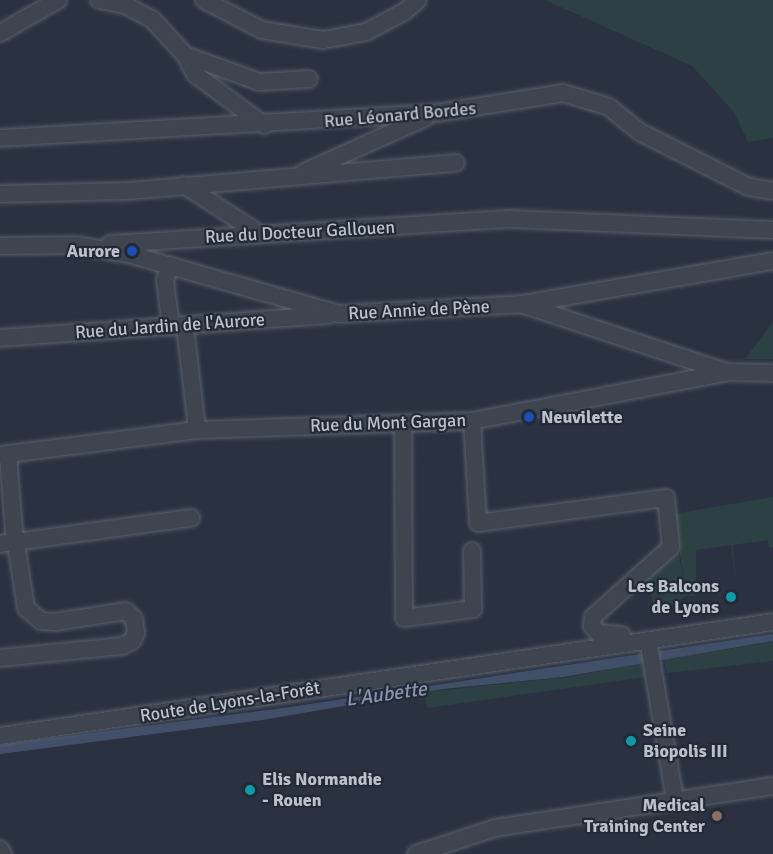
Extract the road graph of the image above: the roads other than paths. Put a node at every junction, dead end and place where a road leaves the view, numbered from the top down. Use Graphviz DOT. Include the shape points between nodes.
graph roads {
  1 [pos="58,0"];
  2 [pos="99,0"];
  3 [pos="204,0"];
  4 [pos="418,0"];
  5 [pos="0,33"];
  6 [pos="185,56"];
  7 [pos="309,79"];
  8 [pos="437,113"];
  9 [pos="265,125"];
  10 [pos="0,138"];
  11 [pos="456,163"];
  12 [pos="298,175"];
  13 [pos="184,185"];
  14 [pos="773,191"];
  15 [pos="0,194"];
  16 [pos="773,230"];
  17 [pos="260,234"];
  18 [pos="0,246"];
  19 [pos="89,246"];
  20 [pos="773,261"];
  21 [pos="170,266"];
  22 [pos="521,304"];
  23 [pos="339,314"];
  24 [pos="178,327"];
  25 [pos="0,338"];
  26 [pos="728,372"];
  27 [pos="773,373"];
  28 [pos="472,421"];
  29 [pos="403,424"];
  30 [pos="196,430"];
  31 [pos="4,454"];
  32 [pos="191,518"];
  33 [pos="17,542"];
  34 [pos="0,544"];
  35 [pos="472,551"];
  36 [pos="773,622"];
  37 [pos="647,649"];
  38 [pos="0,658"];
  39 [pos="0,736"];
  40 [pos="773,786"];
  41 [pos="675,800"];
  42 [pos="0,849"];
  43 [pos="3,854"];
  44 [pos="416,854"];
  1 -- 5 [label="street"];
  2 -- 6 [label="street" via="125,5 153,20"];
  3 -- 4 [label="street" via="262,30 323,40 366,32"];
  6 -- 7 [label="street" via="259,82"];
  6 -- 9 [label="street" via="195,74"];
  8 -- 9 [label="street, Rue Léonard Bordes"];
  8 -- 12 [label="street"];
  8 -- 14 [label="street, Rue Léonard Bordes" via="563,93 609,107 640,132 749,187"];
  9 -- 10 [label="street, Rue Léonard Bordes"];
  11 -- 12 [label="street"];
  12 -- 13 [label="street"];
  13 -- 15 [label="street"];
  13 -- 17 [label="street"];
  16 -- 17 [label="street, Rue du Docteur Gallouen" via="511,219"];
  17 -- 19 [label="street, Rue du Docteur Gallouen"];
  18 -- 19 [label="street, Rue Annie de Pène"];
  19 -- 21 [label="street, Rue Annie de Pène"];
  20 -- 22 [label="street"];
  21 -- 23 [label="street, Rue Annie de Pène"];
  21 -- 24 [label="street" via="165,280"];
  22 -- 23 [label="street, Rue Annie de Pène"];
  22 -- 26 [label="street, Rue Annie de Pène"];
  23 -- 24 [label="street, Rue du Jardin de l'Aurore"];
  24 -- 25 [label="street, Rue du Jardin de l'Aurore"];
  24 -- 30 [label="street"];
  26 -- 27 [label="street, Rue du Mont Gargan"];
  26 -- 28 [label="street, Rue du Mont Gargan"];
  28 -- 29 [label="street, Rue du Mont Gargan"];
  28 -- 37 [label="street, Route de Lyons-la-Forêt" via="476,518 484,525 666,498 671,547 595,614 592,621 598,633 633,634"];
  29 -- 30 [label="street, Rue du Mont Gargan"];
  29 -- 35 [label="street" via="404,618 473,609"];
  30 -- 31 [label="street, Rue du Mont Gargan"];
  31 -- 33 [label="street"];
  32 -- 33 [label="street"];
  33 -- 34 [label="street"];
  33 -- 38 [label="street" via="26,608 31,614 55,622 126,611 134,619 136,633 132,641 122,646"];
  36 -- 37 [label="street, Route de Lyons-la-Forêt"];
  37 -- 39 [label="street, Route de Lyons-la-Forêt" via="417,673 266,700"];
  37 -- 41 [label="street"];
  40 -- 41 [label="street"];
  41 -- 44 [label="street" via="495,828"];
  42 -- 43 [label="street"];
}
